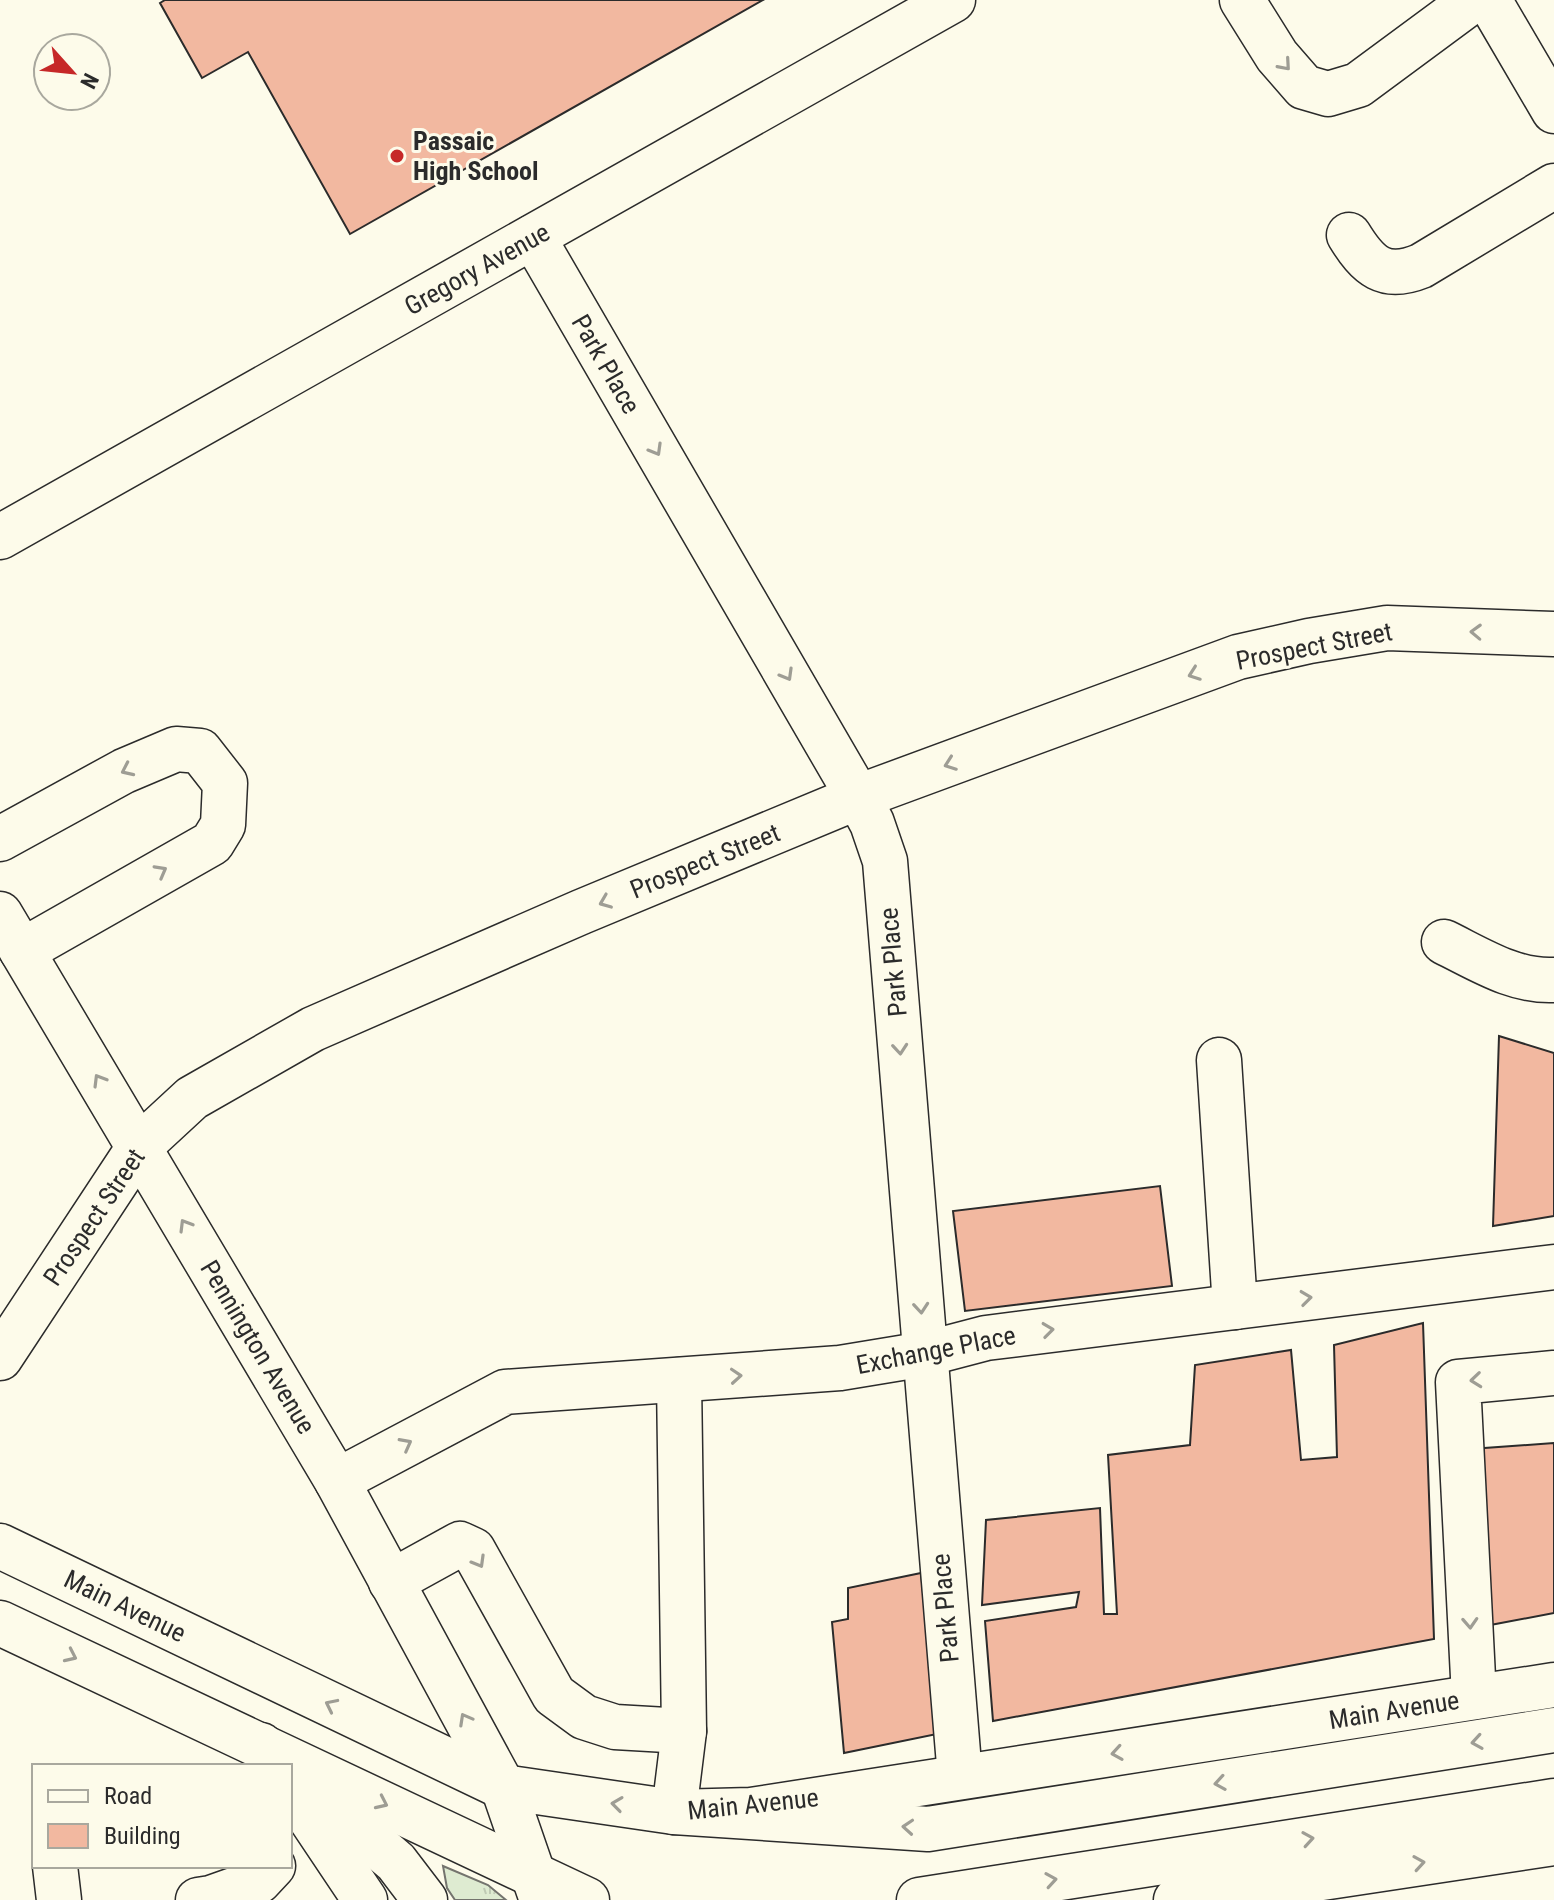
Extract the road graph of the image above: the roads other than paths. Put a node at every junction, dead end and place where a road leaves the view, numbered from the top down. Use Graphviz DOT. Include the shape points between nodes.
graph roads {
  1 [pos="953,0"];
  2 [pos="1242,0"];
  3 [pos="1473,0"];
  4 [pos="1489,0"];
  5 [pos="1554,111"];
  6 [pos="1554,186"];
  7 [pos="1349,235"];
  8 [pos="533,237"];
  9 [pos="0,537"];
  10 [pos="1554,634"];
  11 [pos="858,797"];
  12 [pos="0,839"];
  13 [pos="0,914"];
  14 [pos="1444,942"];
  15 [pos="22,951"];
  16 [pos="1554,980"];
  17 [pos="1219,1060"];
  18 [pos="139,1147"];
  19 [pos="1554,1267"];
  20 [pos="1235,1307"];
  21 [pos="925,1354"];
  22 [pos="0,1358"];
  23 [pos="1554,1373"];
  24 [pos="679,1380"];
  25 [pos="337,1481"];
  26 [pos="0,1546"];
  27 [pos="391,1582"];
  28 [pos="0,1623"];
  29 [pos="1554,1685"];
  30 [pos="1474,1697"];
  31 [pos="1554,1730"];
  32 [pos="684,1731"];
  33 [pos="276,1763"];
  34 [pos="292,1771"];
  35 [pos="292,1776"];
  36 [pos="960,1777"];
  37 [pos="503,1787"];
  38 [pos="292,1791"];
  39 [pos="1554,1801"];
  40 [pos="674,1812"];
  41 [pos="956,1824"];
  42 [pos="1554,1843"];
  43 [pos="55,1868"];
  44 [pos="271,1868"];
  45 [pos="539,1888"];
  46 [pos="965,1893"];
  47 [pos="59,1900"];
  48 [pos="198,1900"];
  49 [pos="365,1900"];
  50 [pos="425,1900"];
  51 [pos="587,1900"];
  52 [pos="919,1900"];
  53 [pos="1176,1900"];
  1 -- 8 [label="main road, Gregory Avenue"];
  2 -- 3 [label="main road, one-way" via="1304,87 1328,94 1358,85"];
  4 -- 5 [label="main road"];
  6 -- 7 [label="main road" via="1405,273 1375,267"];
  8 -- 9 [label="main road, Gregory Avenue"];
  8 -- 11 [label="main road, Park Place, one-way"];
  10 -- 11 [label="main road, Prospect Street, one-way" via="1387,628 1238,657"];
  11 -- 18 [label="main road, Prospect Street, one-way" via="313,1029 192,1098"];
  11 -- 21 [label="main road, Park Place, one-way" via="885,861"];
  15 -- 12 [label="main road, one-way" via="212,843 223,825 225,783 200,751 176,749 124,771"];
  13 -- 15 [label="main road, Pennington Avenue"];
  14 -- 16 [label="main road" via="1511,975"];
  18 -- 15 [label="main road, Pennington Avenue, one-way"];
  17 -- 20 [label="main road"];
  18 -- 22 [label="main road, Prospect Street"];
  25 -- 18 [label="main road, Pennington Avenue, one-way"];
  20 -- 19 [label="main road, Exchange Place, one-way"];
  21 -- 20 [label="main road, Exchange Place, one-way" via="986,1338"];
  24 -- 21 [label="main road, Exchange Place, one-way" via="840,1368"];
  21 -- 36 [label="main road, Park Place"];
  23 -- 30 [label="main road, one-way" via="1458,1382"];
  25 -- 24 [label="main road, Exchange Place, one-way" via="505,1392"];
  24 -- 32 [label="main road"];
  25 -- 27 [label="main road, Pennington Avenue"];
  37 -- 26 [label="main road, Main Avenue, one-way"];
  27 -- 32 [label="main road, one-way" via="460,1544 473,1550 554,1695 584,1717 615,1727"];
  37 -- 27 [label="main road, Pennington Avenue, one-way"];
  28 -- 33 [label="main road, one-way"];
  29 -- 30 [label="main road, Main Avenue"];
  30 -- 36 [label="main road, Main Avenue, one-way"];
  31 -- 41 [label="main road, one-way"];
  32 -- 40 [label="main road"];
  34 -- 45 [label="main road, one-way"];
  35 -- 50 [label="main road" via="396,1862"];
  36 -- 40 [label="main road, Main Avenue" via="751,1810"];
  40 -- 37 [label="main road, Main Avenue, one-way"];
  37 -- 45 [label="main road, Pennington Avenue"];
  38 -- 49 [label="main road"];
  46 -- 39 [label="main road, one-way"];
  41 -- 40 [label="main road, one-way" via="928,1829"];
  41 -- 46 [label="main road"];
  53 -- 42 [label="main road, one-way"];
  43 -- 47 [label="main road"];
  44 -- 48 [label="main road" via="259,1881"];
  45 -- 51 [label="main road"];
  46 -- 52 [label="main road"];
}
